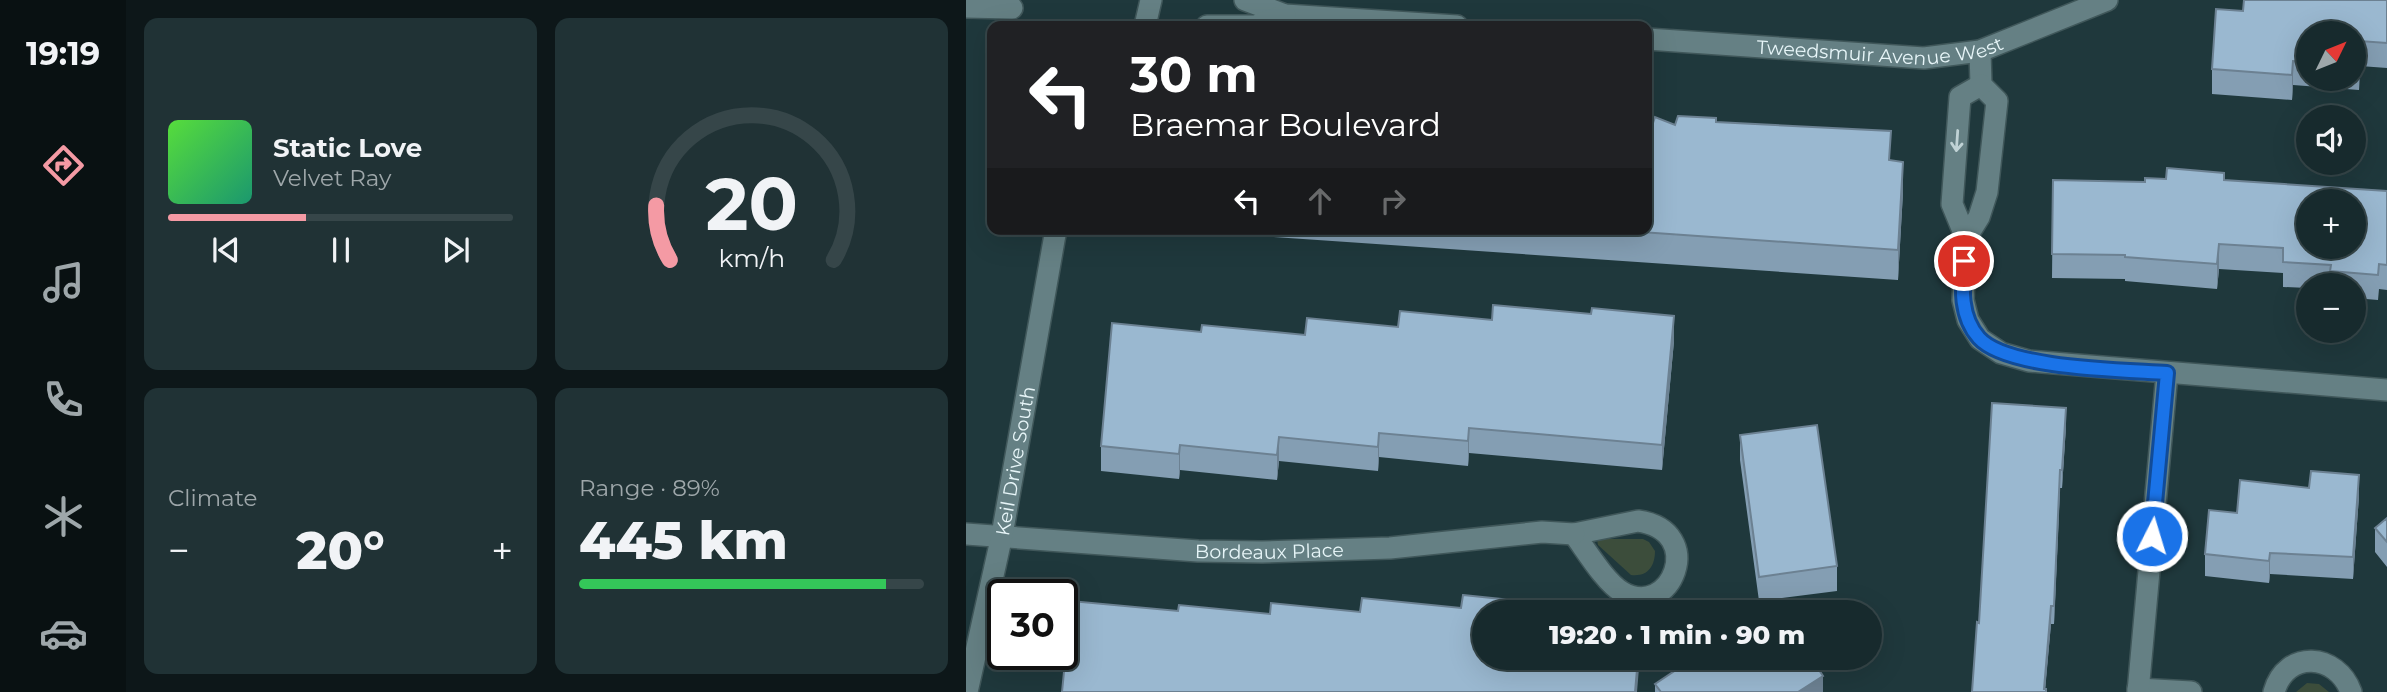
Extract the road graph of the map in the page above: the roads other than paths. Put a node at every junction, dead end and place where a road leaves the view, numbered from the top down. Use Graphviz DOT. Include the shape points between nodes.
graph roads {
  1 [pos="1150,0"];
  2 [pos="1245,0"];
  3 [pos="2107,0"];
  4 [pos="966,7"];
  5 [pos="1013,11"];
  6 [pos="1285,15"];
  7 [pos="1146,21"];
  8 [pos="1269,21"];
  9 [pos="1379,21"];
  10 [pos="1652,39"];
  11 [pos="1980,51"];
  12 [pos="1981,85"];
  13 [pos="1055,235"];
  14 [pos="1966,238"];
  15 [pos="2167,373"];
  16 [pos="2387,390"];
  17 [pos="966,534"];
  18 [pos="1574,534"];
  19 [pos="1002,535"];
  20 [pos="2138,690"];
  21 [pos="967,692"];
  22 [pos="2191,692"];
  23 [pos="2274,692"];
  24 [pos="2351,692"];
  1 -- 7 [label="street"];
  2 -- 6 [label="street"];
  3 -- 11 [label="street, Tweedsmuir Avenue West"];
  4 -- 5 [label="street"];
  6 -- 8 [label="street"];
  6 -- 9 [label="street"];
  10 -- 11 [label="street, Tweedsmuir Avenue West" via="1924,58"];
  11 -- 12 [label="street"];
  12 -- 14 [label="street" via="1997,101 1987,192"];
  12 -- 14 [label="street, one-way" via="1960,97 1952,204"];
  13 -- 19 [label="street, Keil Drive South"];
  14 -- 15 [label="street" via="1962,300 1980,339 2029,361"];
  15 -- 16 [label="street"];
  15 -- 20 [label="street"];
  17 -- 19 [label="street, Bordeaux Place"];
  18 -- 18 [label="street, Bordeaux Place" via="1609,580 1629,596 1654,595 1665,588 1677,566 1673,541 1652,523 1638,521"];
  18 -- 19 [label="street, Bordeaux Place" via="1262,552"];
  19 -- 21 [label="street, Keil Drive South"];
  20 -- 22 [label="street"];
  23 -- 24 [label="street" via="2285,672 2310,661 2336,668"];
}
